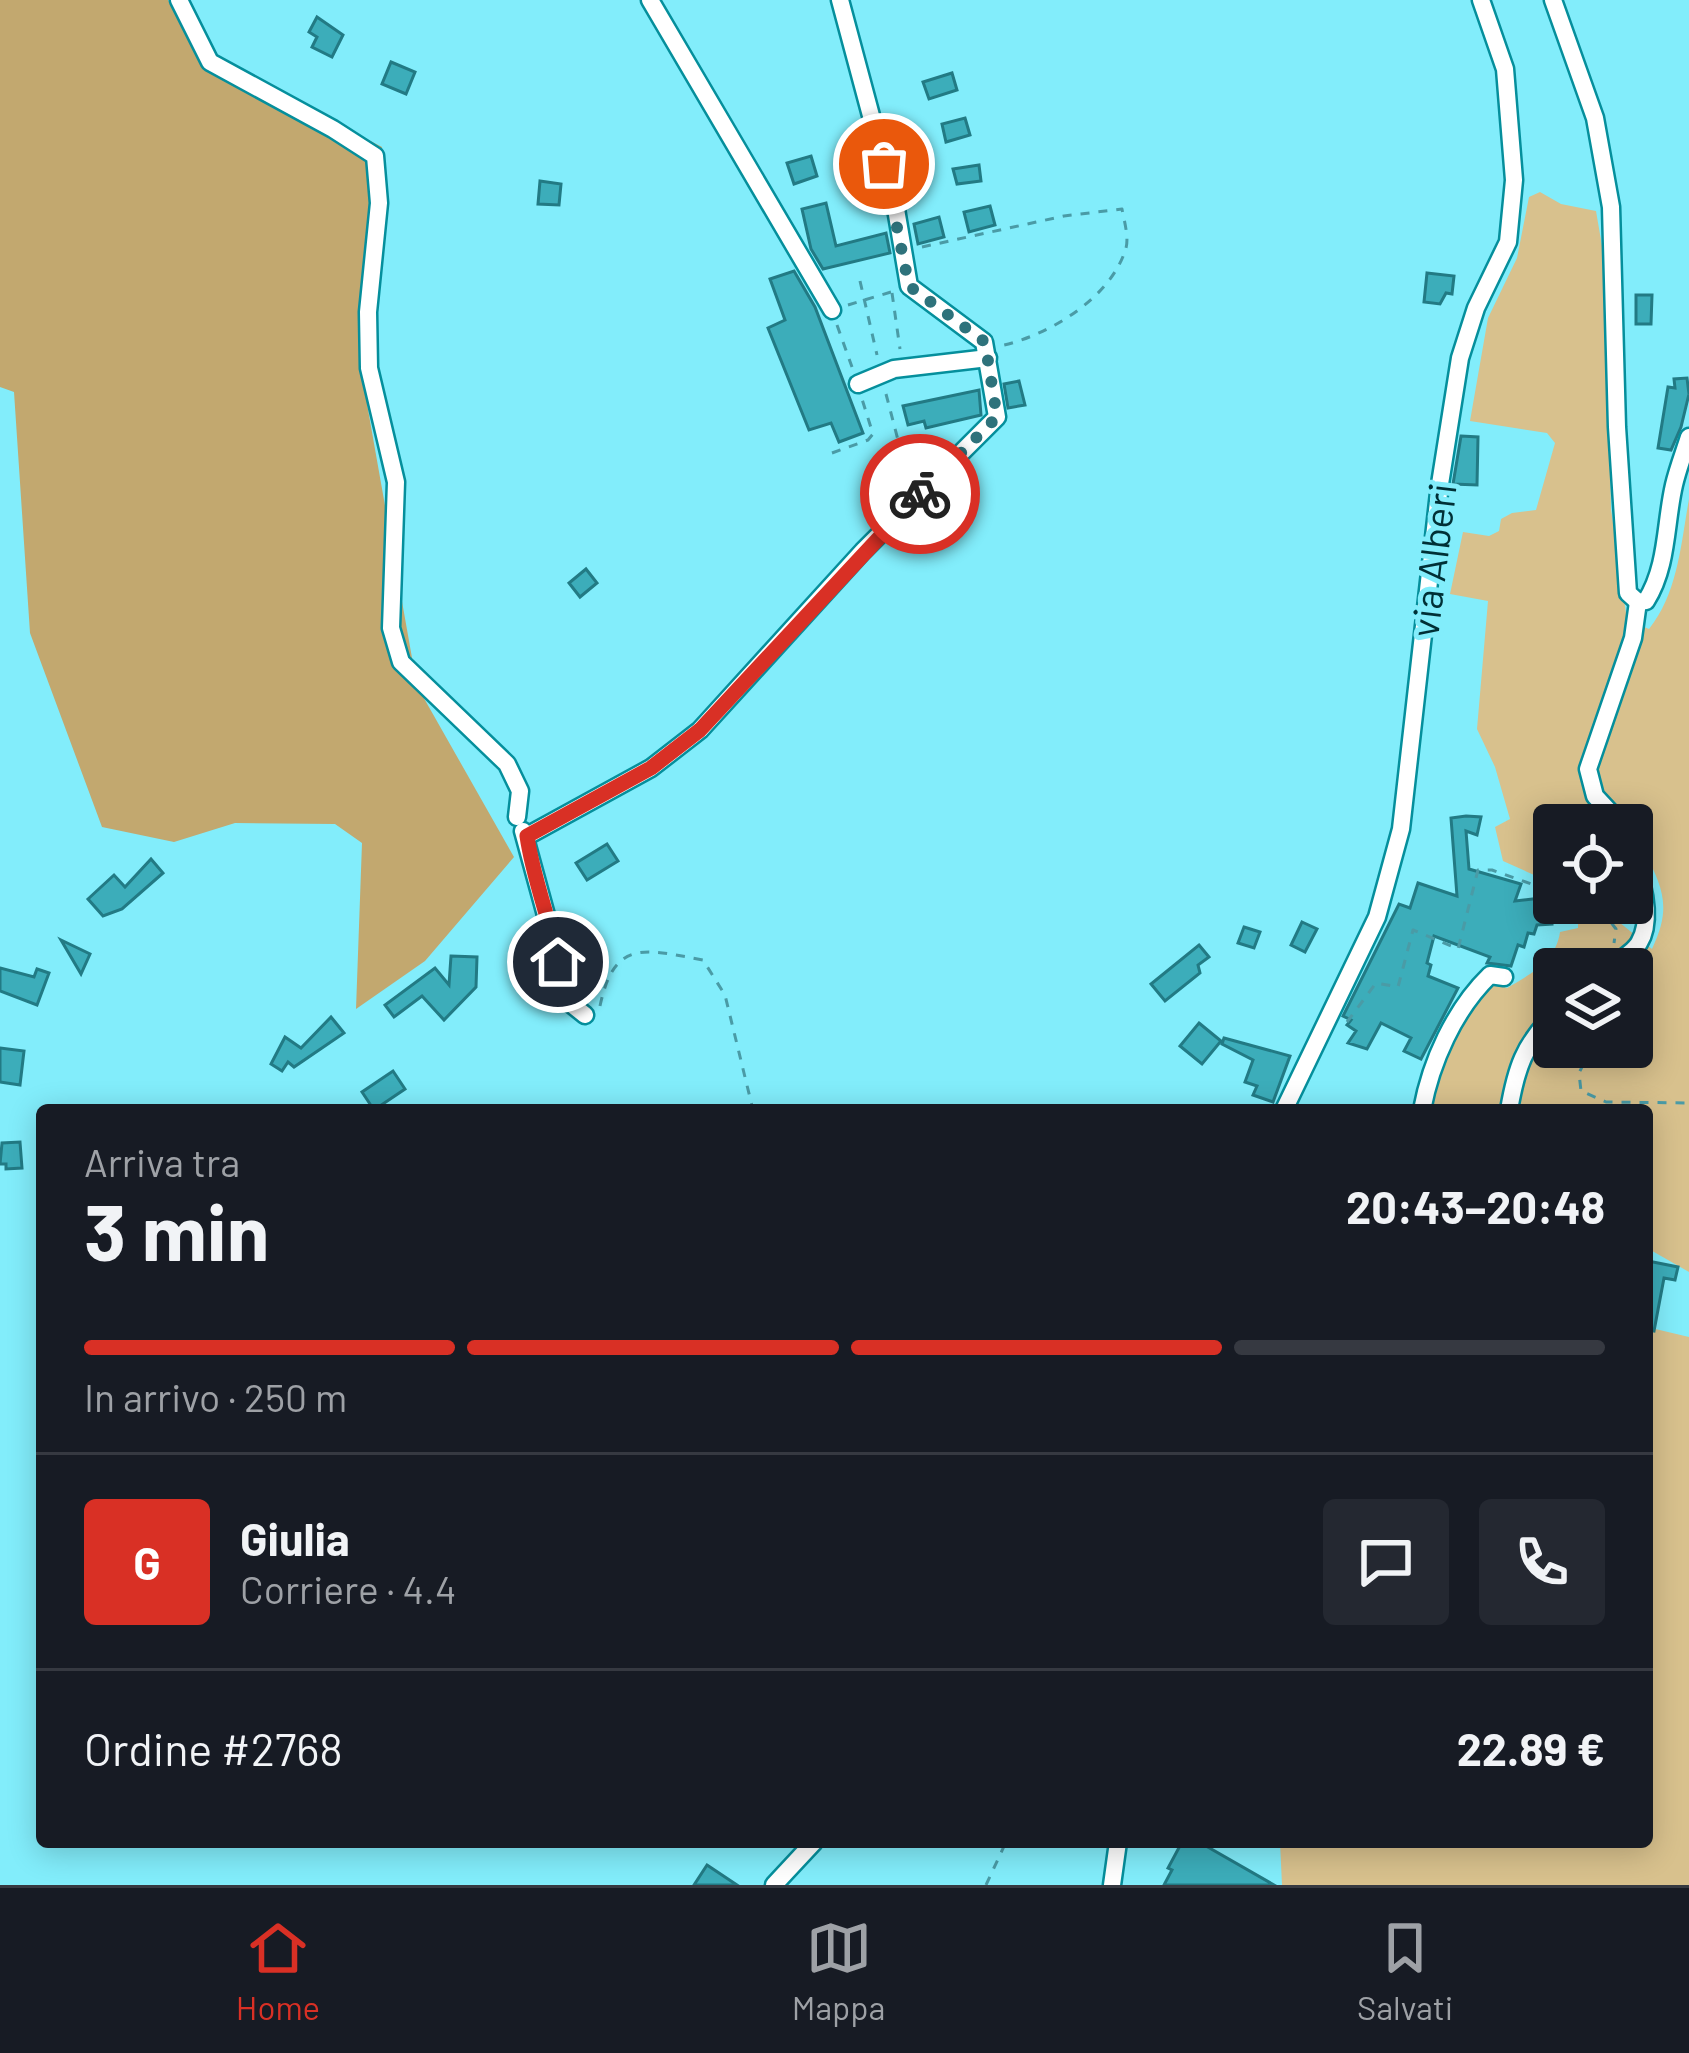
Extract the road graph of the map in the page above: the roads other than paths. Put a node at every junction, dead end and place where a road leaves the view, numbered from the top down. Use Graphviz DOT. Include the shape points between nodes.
graph roads {
  1 [pos="179,0"];
  2 [pos="650,0"];
  3 [pos="841,0"];
  4 [pos="1481,0"];
  5 [pos="1553,0"];
  6 [pos="832,310"];
  7 [pos="987,354"];
  8 [pos="858,384"];
  9 [pos="1689,437"];
  10 [pos="1638,602"];
  11 [pos="1602,804"];
  12 [pos="521,826"];
  13 [pos="1504,977"];
  14 [pos="585,1015"];
  15 [pos="1533,1035"];
  16 [pos="1287,1104"];
  17 [pos="1424,1104"];
  18 [pos="1510,1104"];
  19 [pos="808,1848"];
  20 [pos="1117,1848"];
  21 [pos="774,1885"];
  22 [pos="1112,1885"];
  1 -- 12 [label="street" via="210,62 375,156 369,368 396,482 391,628 401,662 507,764 520,791"];
  2 -- 6 [label="street"];
  3 -- 7 [label="street" via="909,286 985,342"];
  4 -- 16 [label="street, via Alberi" via="1505,69 1514,180 1508,242 1460,358 1401,829 1377,917"];
  5 -- 10 [label="street" via="1595,118 1611,207 1628,593"];
  7 -- 8 [label="street"];
  7 -- 12 [label="street" via="997,417 700,730 651,768"];
  9 -- 10 [label="street" via="1662,563 1646,601"];
  10 -- 11 [label="street" via="1588,769"];
  12 -- 14 [label="street" via="570,1003"];
  13 -- 17 [label="street" via="1490,976 1454,1024"];
  15 -- 18 [label="street"];
  19 -- 21 [label="street"];
  20 -- 22 [label="street"];
}
